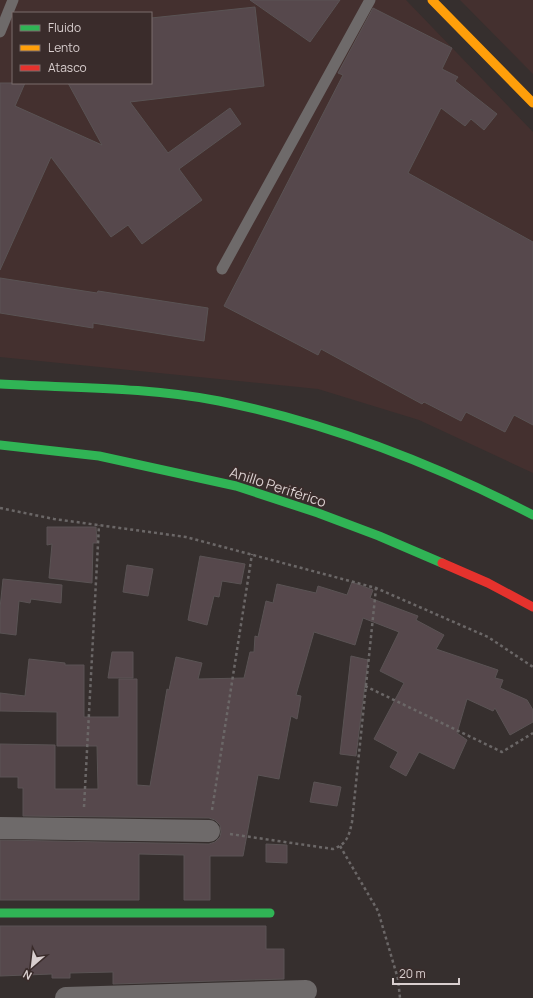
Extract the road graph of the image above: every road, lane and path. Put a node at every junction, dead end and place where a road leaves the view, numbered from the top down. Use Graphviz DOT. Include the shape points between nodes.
graph roads {
  1 [pos="13,0"];
  2 [pos="370,0"];
  3 [pos="432,0"];
  4 [pos="0,32"];
  5 [pos="533,103"];
  6 [pos="222,269"];
  7 [pos="0,384"];
  8 [pos="0,445"];
  9 [pos="0,508"];
  10 [pos="533,515"];
  11 [pos="99,526"];
  12 [pos="252,554"];
  13 [pos="376,588"];
  14 [pos="533,607"];
  15 [pos="533,667"];
  16 [pos="365,686"];
  17 [pos="533,733"];
  18 [pos="0,828"];
  19 [pos="83,828"];
  20 [pos="209,831"];
  21 [pos="340,846"];
  22 [pos="0,913"];
  23 [pos="270,913"];
  24 [pos="306,992"];
  25 [pos="66,998"];
  26 [pos="400,998"];
  1 -- 4 [label="lane"];
  2 -- 6 [label="lane"];
  3 -- 5 [label="main road"];
  7 -- 10 [label="main road" via="157,392 219,401 304,421 413,460 492,494"];
  8 -- 14 [label="main road, Anillo Periférico" via="99,456 236,486 379,536 488,583"];
  9 -- 11 [label="path"];
  11 -- 12 [label="path" via="186,537"];
  11 -- 19 [label="path"];
  12 -- 13 [label="path"];
  12 -- 20 [label="path"];
  13 -- 15 [label="path" via="488,637"];
  13 -- 16 [label="path"];
  16 -- 17 [label="path" via="502,752"];
  16 -- 21 [label="path" via="352,822 348,838"];
  18 -- 19 [label="street"];
  19 -- 20 [label="street"];
  20 -- 21 [label="path" via="333,849"];
  21 -- 26 [label="path" via="378,911 398,979"];
  22 -- 23 [label="main road"];
  24 -- 25 [label="street"];
}
